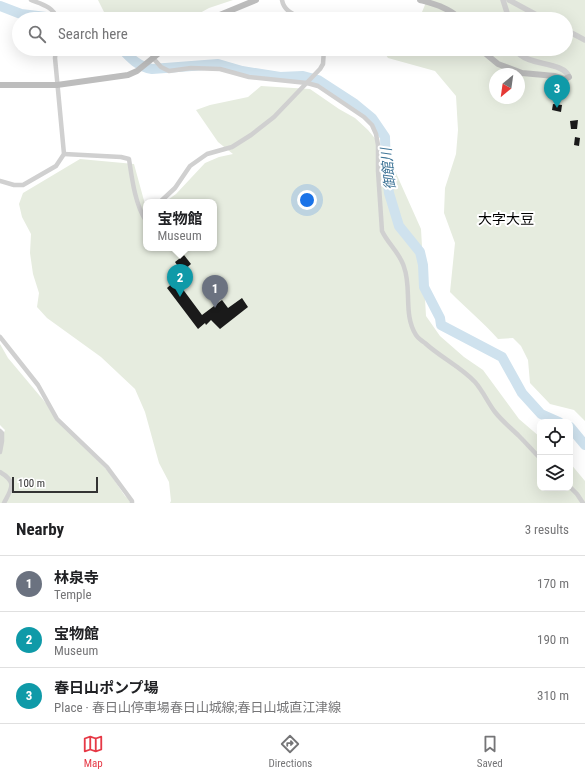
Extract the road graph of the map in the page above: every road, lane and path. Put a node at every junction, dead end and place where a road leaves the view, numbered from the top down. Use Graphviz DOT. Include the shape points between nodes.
graph roads {
  1 [pos="31,0"];
  2 [pos="256,0"];
  3 [pos="282,0"];
  4 [pos="420,0"];
  5 [pos="503,0"];
  6 [pos="510,0"];
  7 [pos="54,12"];
  8 [pos="227,12"];
  9 [pos="290,12"];
  10 [pos="452,12"];
  11 [pos="507,12"];
  12 [pos="531,12"];
  13 [pos="573,34"];
  14 [pos="585,40"];
  15 [pos="55,56"];
  16 [pos="155,56"];
  17 [pos="324,56"];
  18 [pos="488,56"];
  19 [pos="521,56"];
  20 [pos="153,58"];
  21 [pos="569,77"];
  22 [pos="307,83"];
  23 [pos="0,85"];
  24 [pos="57,85"];
  25 [pos="64,154"];
  26 [pos="0,182"];
  27 [pos="163,199"];
  28 [pos="143,211"];
  29 [pos="0,337"];
  30 [pos="0,432"];
  31 [pos="0,452"];
  32 [pos="537,455"];
  33 [pos="0,472"];
  34 [pos="573,490"];
  35 [pos="4,503"];
  36 [pos="132,503"];
  37 [pos="583,503"];
  1 -- 7 [label="street"];
  2 -- 8 [label="main road"];
  3 -- 9 [label="street" via="283,6"];
  4 -- 10 [label="main road"];
  5 -- 11 [label="street"];
  6 -- 12 [label="street"];
  13 -- 14 [label="street"];
  15 -- 24 [label="street"];
  16 -- 20 [label="main road"];
  17 -- 22 [label="street" via="323,64"];
  18 -- 21 [label="main road" via="498,64 522,73 565,79"];
  19 -- 21 [label="street" via="562,70 569,74"];
  20 -- 22 [label="street" via="169,71 191,68 220,69 249,77"];
  20 -- 24 [label="main road" via="128,75"];
  22 -- 27 [label="street" via="274,117 251,135 232,146 207,154 190,166 175,188"];
  22 -- 32 [label="street" via="318,86 364,117 376,134 382,231 404,267 409,309 416,336 474,382 499,416"];
  23 -- 24 [label="main road"];
  24 -- 25 [label="street"];
  25 -- 26 [label="street" via="56,166 23,185"];
  25 -- 28 [label="street" via="121,157 129,160 135,190"];
  29 -- 36 [label="street" via="38,385 57,419 107,467"];
  30 -- 31 [label="street"];
  33 -- 35 [label="street" via="12,482"];
  34 -- 37 [label="street"];
}
